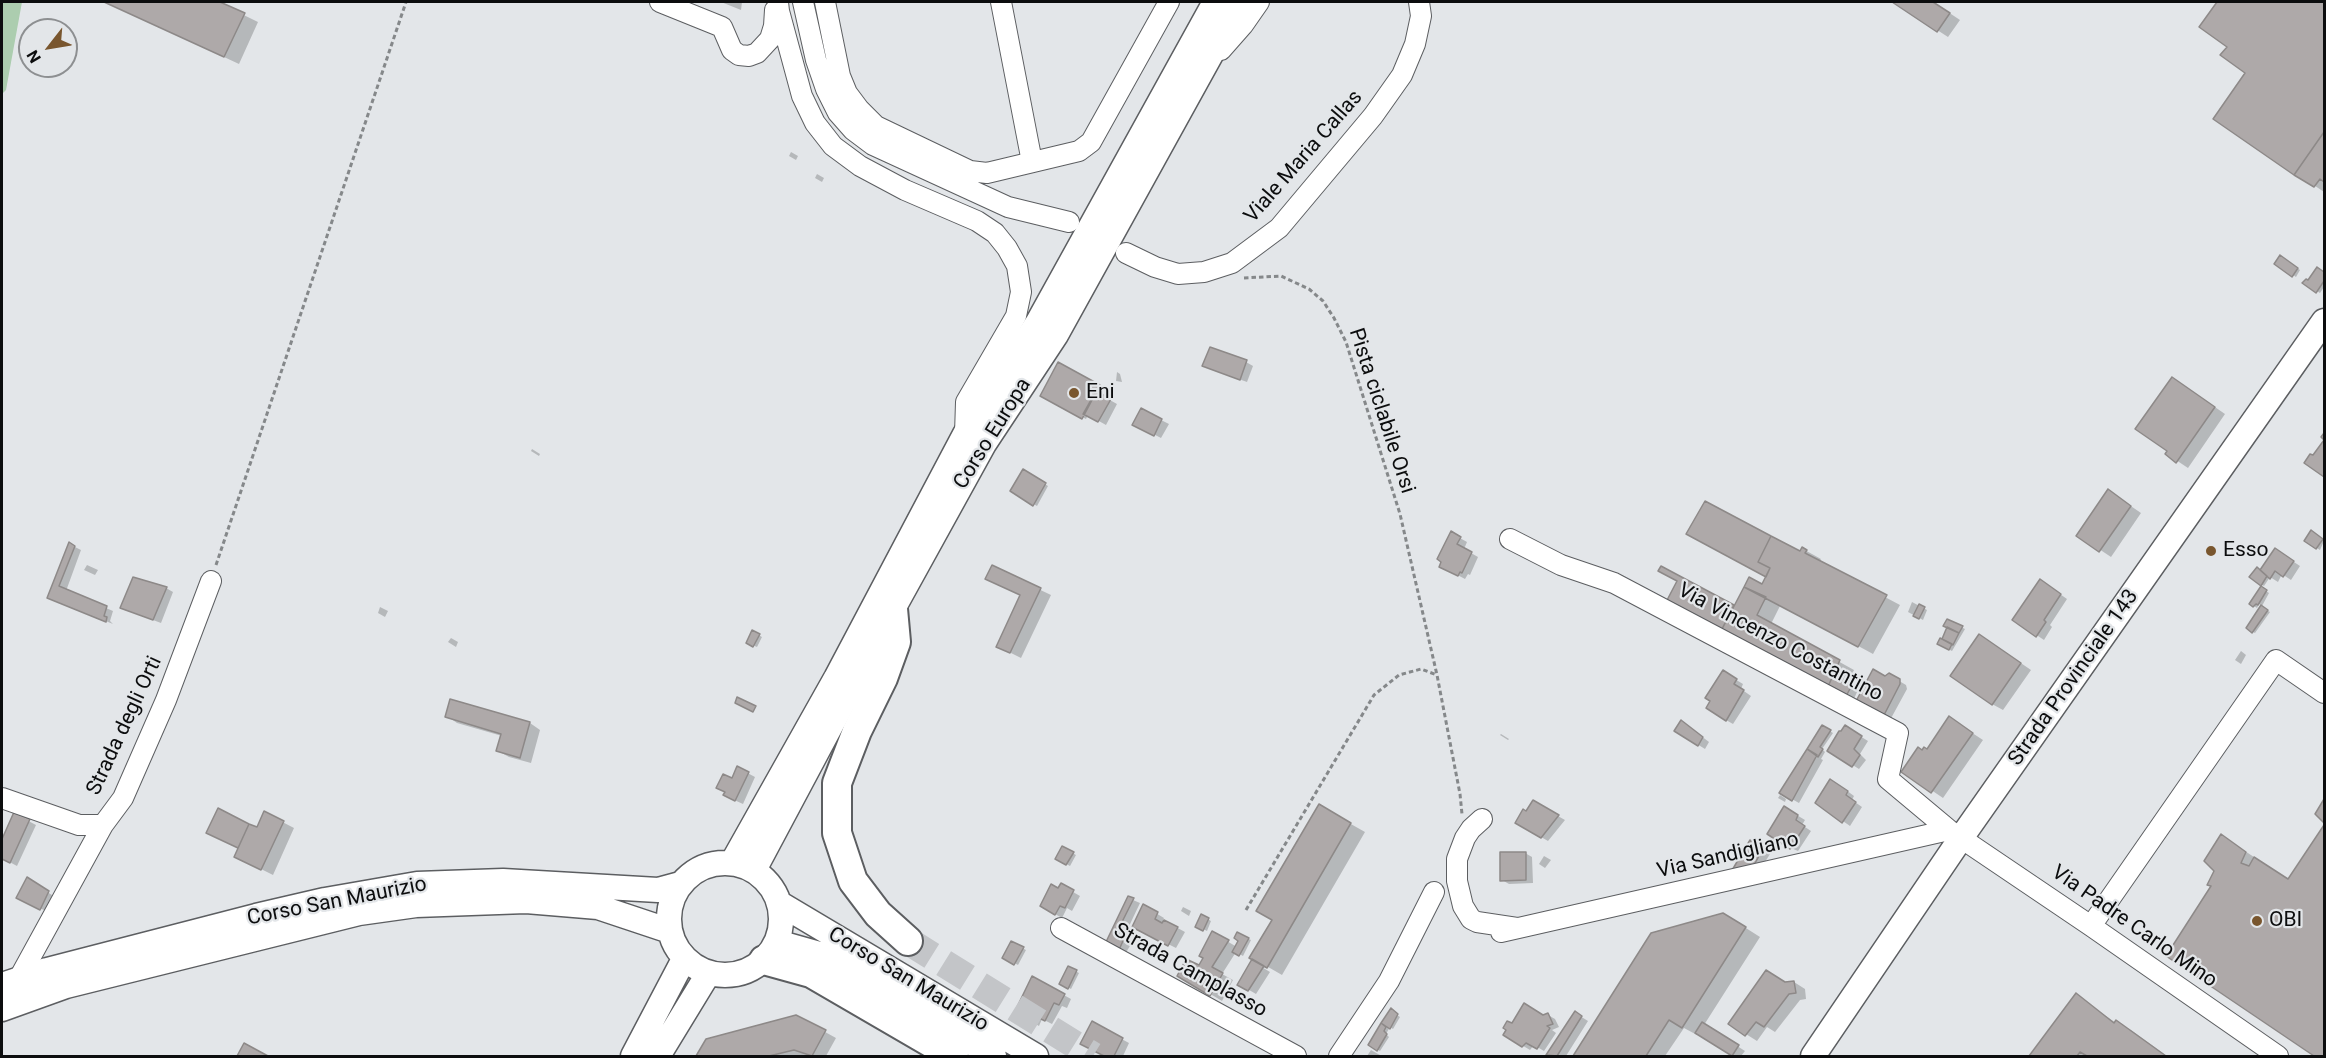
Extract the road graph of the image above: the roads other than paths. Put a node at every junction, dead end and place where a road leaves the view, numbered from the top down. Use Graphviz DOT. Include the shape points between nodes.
graph roads {
  1 [pos="660,2"];
  2 [pos="777,2"];
  3 [pos="803,2"];
  4 [pos="825,2"];
  5 [pos="1001,2"];
  6 [pos="1169,2"];
  7 [pos="1215,2"];
  8 [pos="1240,2"];
  9 [pos="1259,2"];
  10 [pos="1419,2"];
  11 [pos="1200,75"];
  12 [pos="1032,162"];
  13 [pos="1069,222"];
  14 [pos="1126,253"];
  15 [pos="2325,321"];
  16 [pos="965,434"];
  17 [pos="1510,539"];
  18 [pos="211,581"];
  19 [pos="893,609"];
  20 [pos="2325,693"];
  21 [pos="2,798"];
  22 [pos="1482,819"];
  23 [pos="103,825"];
  24 [pos="1955,834"];
  25 [pos="743,867"];
  26 [pos="680,885"];
  27 [pos="1434,892"];
  28 [pos="779,903"];
  29 [pos="2091,926"];
  30 [pos="1061,928"];
  31 [pos="670,931"];
  32 [pos="908,941"];
  33 [pos="771,951"];
  34 [pos="684,959"];
  35 [pos="708,974"];
  36 [pos="10,982"];
  37 [pos="2,1009"];
  38 [pos="633,1056"];
  39 [pos="658,1056"];
  40 [pos="954,1056"];
  41 [pos="994,1056"];
  42 [pos="1036,1056"];
  43 [pos="1296,1056"];
  44 [pos="1339,1056"];
  45 [pos="1814,1056"];
  46 [pos="2278,1056"];
  1 -- 2 [label="street" via="722,27 732,50 749,56 770,39"];
  2 -- 16 [label="street" via="802,96 815,123 833,146 905,190 977,220 995,232 1017,266 1020,292 1016,316 966,402"];
  3 -- 13 [label="street" via="826,89 837,113 853,130 882,149 1008,207"];
  4 -- 12 [label="street" via="844,84 859,109 876,126 970,171 987,172"];
  5 -- 12 [label="street"];
  6 -- 12 [label="street" via="1091,142 1079,151"];
  7 -- 16 [label="main road, Corso Europa" via="1038,322"];
  8 -- 11 [label="main road, Corso Europa"];
  9 -- 11 [label="street"];
  10 -- 14 [label="street, Viale Maria Callas" via="1421,16 1415,44 1402,75 1373,116 1279,228 1232,263 1204,272 1178,274"];
  11 -- 19 [label="main road, Corso Europa" via="1056,335 984,444"];
  15 -- 24 [label="main road, Strada Provinciale 143" via="2187,519"];
  16 -- 25 [label="main road, Corso Europa" via="836,678"];
  17 -- 24 [label="street, Via Vincenzo Costantino" via="1562,565 1614,583 1898,733 1888,779"];
  18 -- 23 [label="street, Strada degli Orti" via="166,700 123,798"];
  19 -- 25 [label="main road, Corso Europa"];
  19 -- 32 [label="highway" via="896,642 837,783 837,833 853,881 878,914"];
  20 -- 29 [label="street" via="2276,660"];
  21 -- 23 [label="street" via="79,825"];
  22 -- 24 [label="street, Via Sandigliano" via="1465,838 1457,859 1463,906 1471,919 1509,930"];
  23 -- 36 [label="street, Strada degli Orti"];
  24 -- 29 [label="street, Via Padre Carlo Mino"];
  24 -- 45 [label="main road, Strada Provinciale 143"];
  25 -- 26 [label="main road" via="712,864 695,871"];
  25 -- 28 [label="main road" via="765,879"];
  26 -- 31 [label="main road" via="668,915"];
  26 -- 36 [label="main road, Corso San Maurizio" via="658,890 503,881 417,884 256,916"];
  27 -- 44 [label="street" via="1389,981"];
  28 -- 33 [label="main road" via="782,923"];
  28 -- 42 [label="main road, Corso San Maurizio"];
  29 -- 46 [label="street, Via Padre Carlo Mino"];
  30 -- 43 [label="street, Strada Camplasso"];
  31 -- 34 [label="main road"];
  31 -- 37 [label="main road, Corso San Maurizio" via="598,907 526,901 416,904 359,913 66,986"];
  33 -- 35 [label="main road" via="752,969 738,975"];
  33 -- 40 [label="highway"];
  33 -- 41 [label="main road, Corso San Maurizio" via="822,955"];
  34 -- 35 [label="main road"];
  34 -- 38 [label="main road"];
  35 -- 39 [label="main road"];
}
